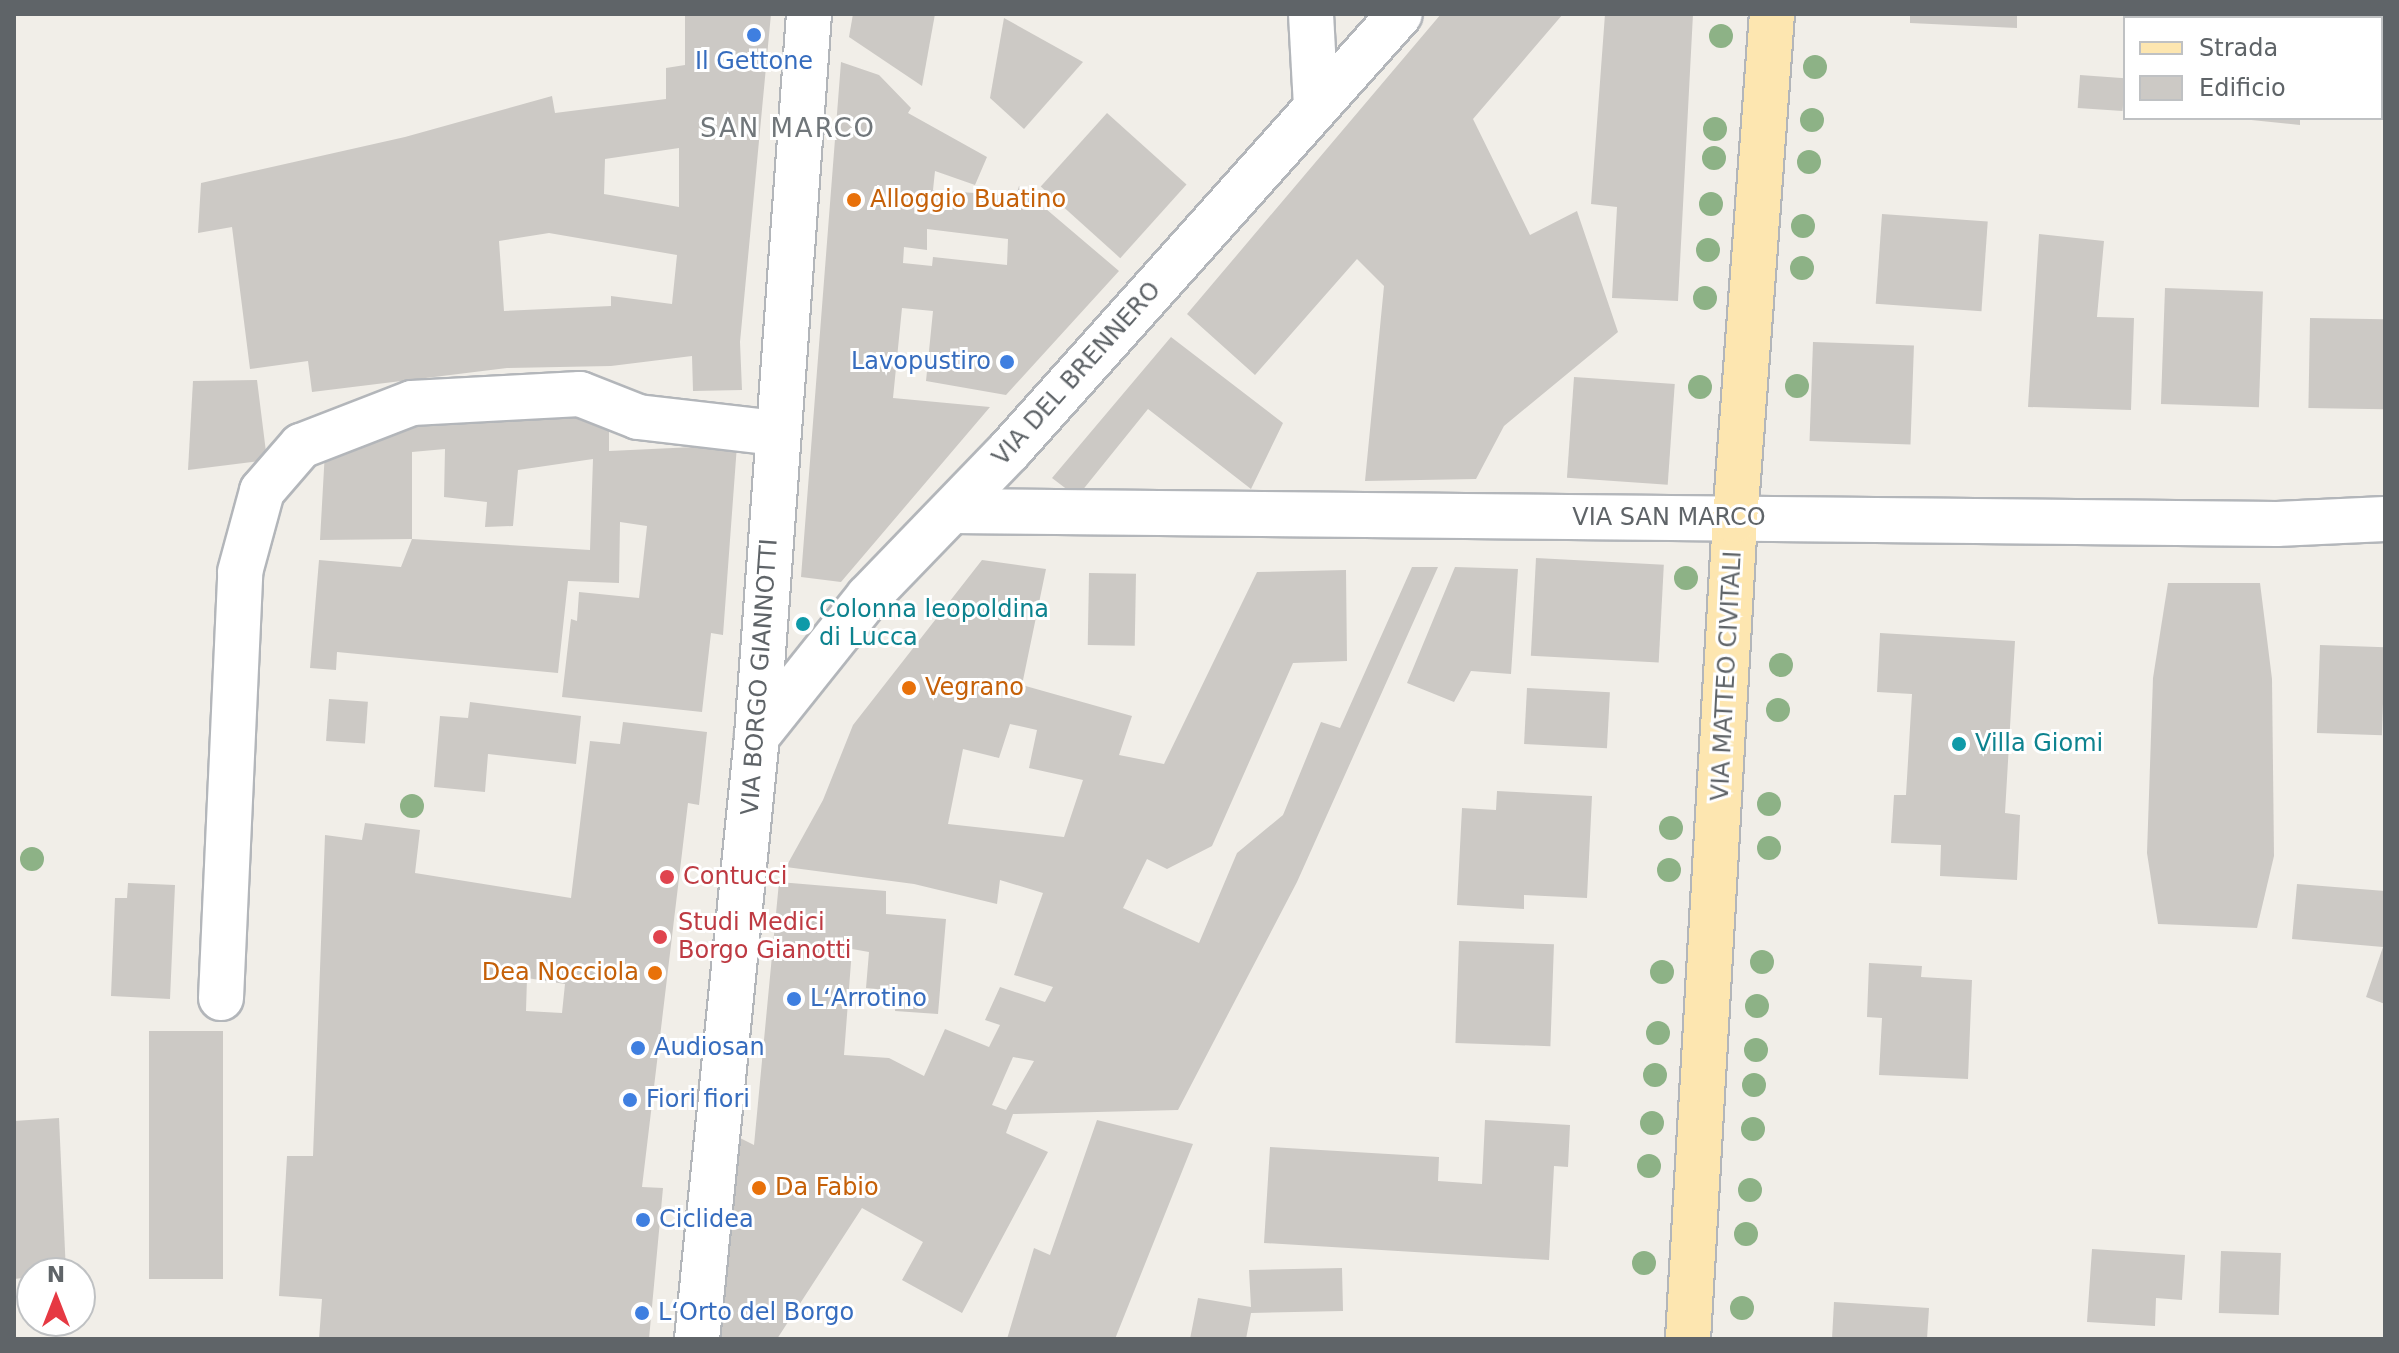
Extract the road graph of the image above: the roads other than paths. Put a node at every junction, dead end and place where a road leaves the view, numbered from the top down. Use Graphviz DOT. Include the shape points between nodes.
graph roads {
  1 [pos="809,14"];
  2 [pos="1311,14"];
  3 [pos="1400,14"];
  4 [pos="1772,14"];
  5 [pos="1316,106"];
  6 [pos="777,433"];
  7 [pos="953,511"];
  8 [pos="2385,519"];
  9 [pos="1735,520"];
  10 [pos="757,736"];
  11 [pos="221,998"];
  12 [pos="697,1339"];
  13 [pos="1688,1339"];
  1 -- 6 [label="street, VIA BORGO GIANNOTTI"];
  2 -- 5 [label="street"];
  3 -- 5 [label="street, VIA DEL BRENNERO"];
  4 -- 9 [label="main road, VIA MATTEO CIVITALI"];
  5 -- 7 [label="street, VIA DEL BRENNERO"];
  6 -- 10 [label="street, VIA BORGO GIANNOTTI"];
  6 -- 11 [label="street" via="638,417 580,394 412,403 301,446 262,491 240,572"];
  7 -- 9 [label="street, VIA SAN MARCO"];
  7 -- 10 [label="street, VIA DEL BRENNERO" via="868,597"];
  8 -- 9 [label="street, VIA SAN MARCO" via="2277,524"];
  9 -- 13 [label="main road, VIA MATTEO CIVITALI"];
  10 -- 12 [label="street, VIA BORGO GIANNOTTI"];
}
